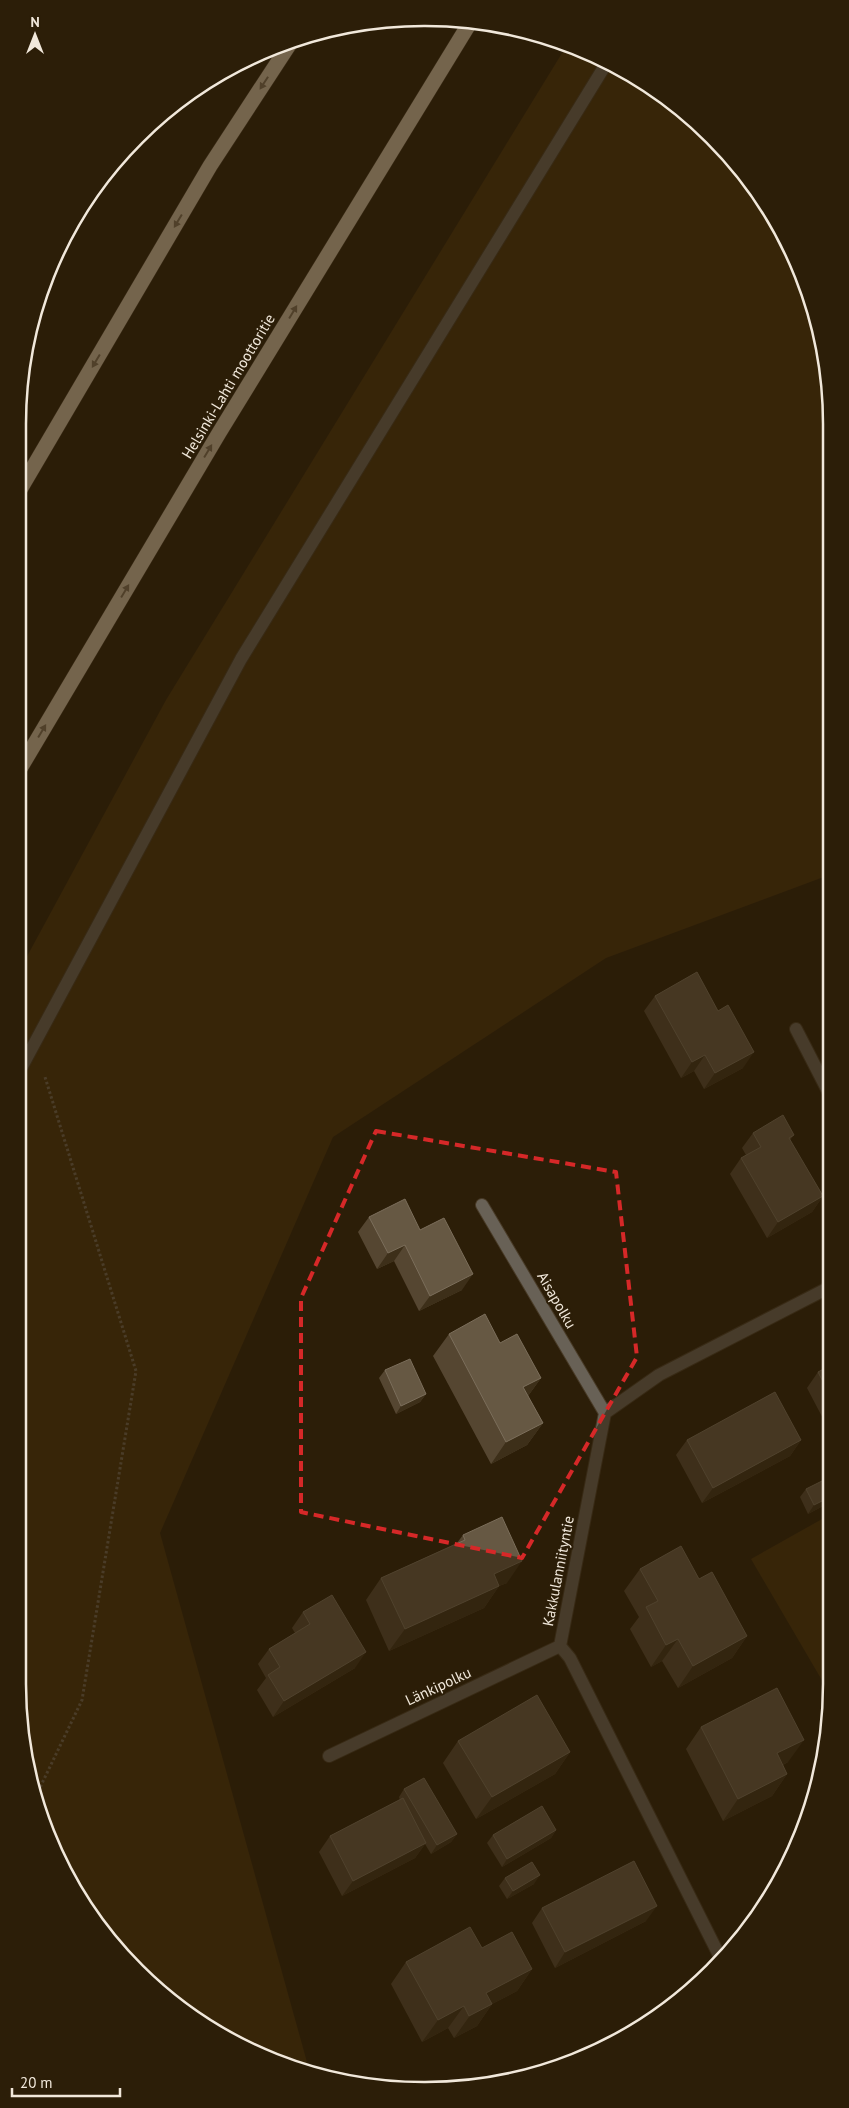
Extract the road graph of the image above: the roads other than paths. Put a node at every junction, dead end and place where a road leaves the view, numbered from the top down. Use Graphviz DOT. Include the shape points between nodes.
graph roads {
  1 [pos="466,29"];
  2 [pos="285,52"];
  3 [pos="603,68"];
  4 [pos="26,479"];
  5 [pos="26,758"];
  6 [pos="796,1029"];
  7 [pos="26,1058"];
  8 [pos="823,1081"];
  9 [pos="482,1205"];
  10 [pos="823,1291"];
  11 [pos="605,1413"];
  12 [pos="560,1646"];
  13 [pos="329,1756"];
  14 [pos="718,1953"];
  5 -- 1 [label="highway, Helsinki-Lahti moottoritie, one-way" via="224,424"];
  2 -- 4 [label="highway, one-way" via="210,166"];
  3 -- 7 [label="street" via="241,659"];
  6 -- 8 [label="street"];
  9 -- 11 [label="street, Aisapolku"];
  10 -- 11 [label="street" via="659,1375"];
  11 -- 12 [label="street, Kakkulanniityntie"];
  12 -- 13 [label="street, Länkipolku"];
  12 -- 14 [label="street, Kakkulanniityntie" via="570,1658"];
}
